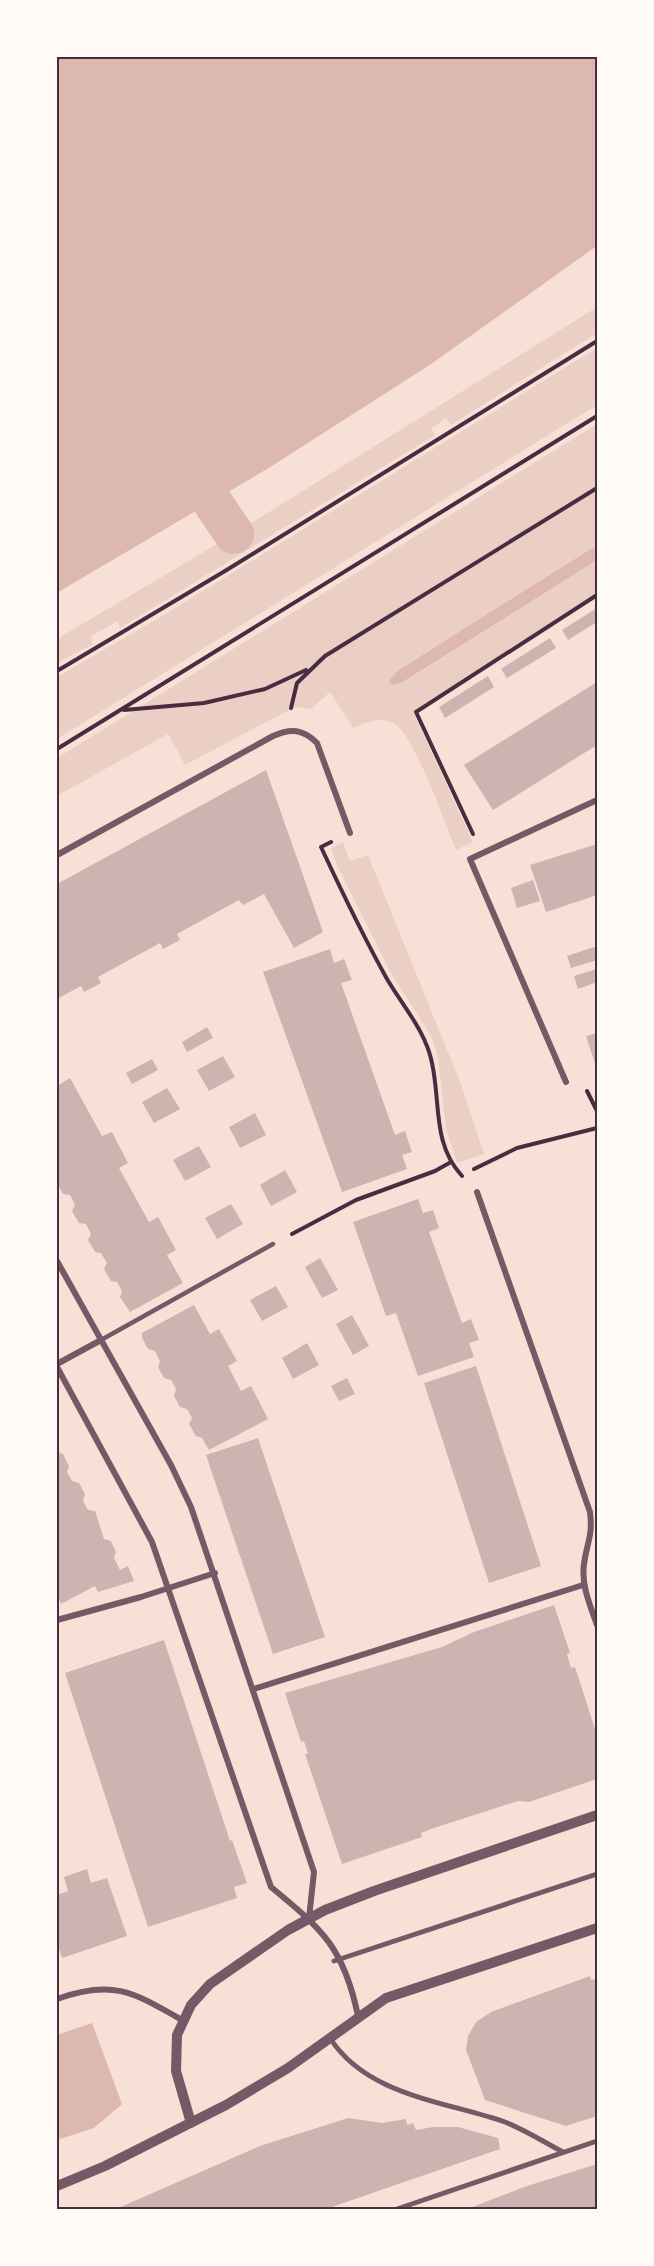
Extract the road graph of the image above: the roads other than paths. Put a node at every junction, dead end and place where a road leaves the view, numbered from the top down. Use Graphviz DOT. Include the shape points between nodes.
graph roads {
  1 [pos="597,800"];
  2 [pos="350,833"];
  3 [pos="57,855"];
  4 [pos="566,1082"];
  5 [pos="477,1192"];
  6 [pos="273,1244"];
  7 [pos="57,1261"];
  8 [pos="101,1340"];
  9 [pos="57,1365"];
  10 [pos="215,1573"];
  11 [pos="583,1585"];
  12 [pos="170,1588"];
  13 [pos="57,1620"];
  14 [pos="597,1625"];
  15 [pos="254,1689"];
  16 [pos="597,1815"];
  17 [pos="597,1874"];
  18 [pos="309,1918"];
  19 [pos="597,1928"];
  20 [pos="342,1959"];
  21 [pos="334,1961"];
  22 [pos="57,1999"];
  23 [pos="358,2016"];
  24 [pos="182,2020"];
  25 [pos="330,2037"];
  26 [pos="191,2123"];
  27 [pos="597,2140"];
  28 [pos="563,2152"];
  29 [pos="57,2186"];
  30 [pos="398,2209"];
  1 -- 4 [label="street" via="470,859"];
  2 -- 3 [label="street" via="321,750 306,734 292,729"];
  5 -- 11 [label="street" via="590,1512 593,1533"];
  6 -- 8 [label="lane"];
  7 -- 8 [label="street"];
  8 -- 9 [label="street"];
  8 -- 10 [label="street" via="182,1485"];
  9 -- 12 [label="street" via="140,1514"];
  10 -- 12 [label="street"];
  10 -- 15 [label="street"];
  11 -- 14 [label="street"];
  11 -- 15 [label="street"];
  12 -- 13 [label="street"];
  12 -- 18 [label="street" via="271,1887"];
  15 -- 18 [label="street" via="314,1872"];
  16 -- 18 [label="street" via="365,1894"];
  17 -- 20 [label="street"];
  18 -- 20 [label="street"];
  18 -- 24 [label="street" via="210,1984"];
  19 -- 23 [label="street" via="395,1994"];
  20 -- 21 [label="street"];
  20 -- 23 [label="street"];
  22 -- 24 [label="street" via="87,1989 113,1989"];
  23 -- 25 [label="street"];
  24 -- 26 [label="street" via="177,2035 176,2071"];
  25 -- 26 [label="street" via="288,2068"];
  25 -- 28 [label="street" via="350,2063 373,2080 508,2124"];
  26 -- 29 [label="street"];
  27 -- 28 [label="street"];
  28 -- 30 [label="street"];
}
